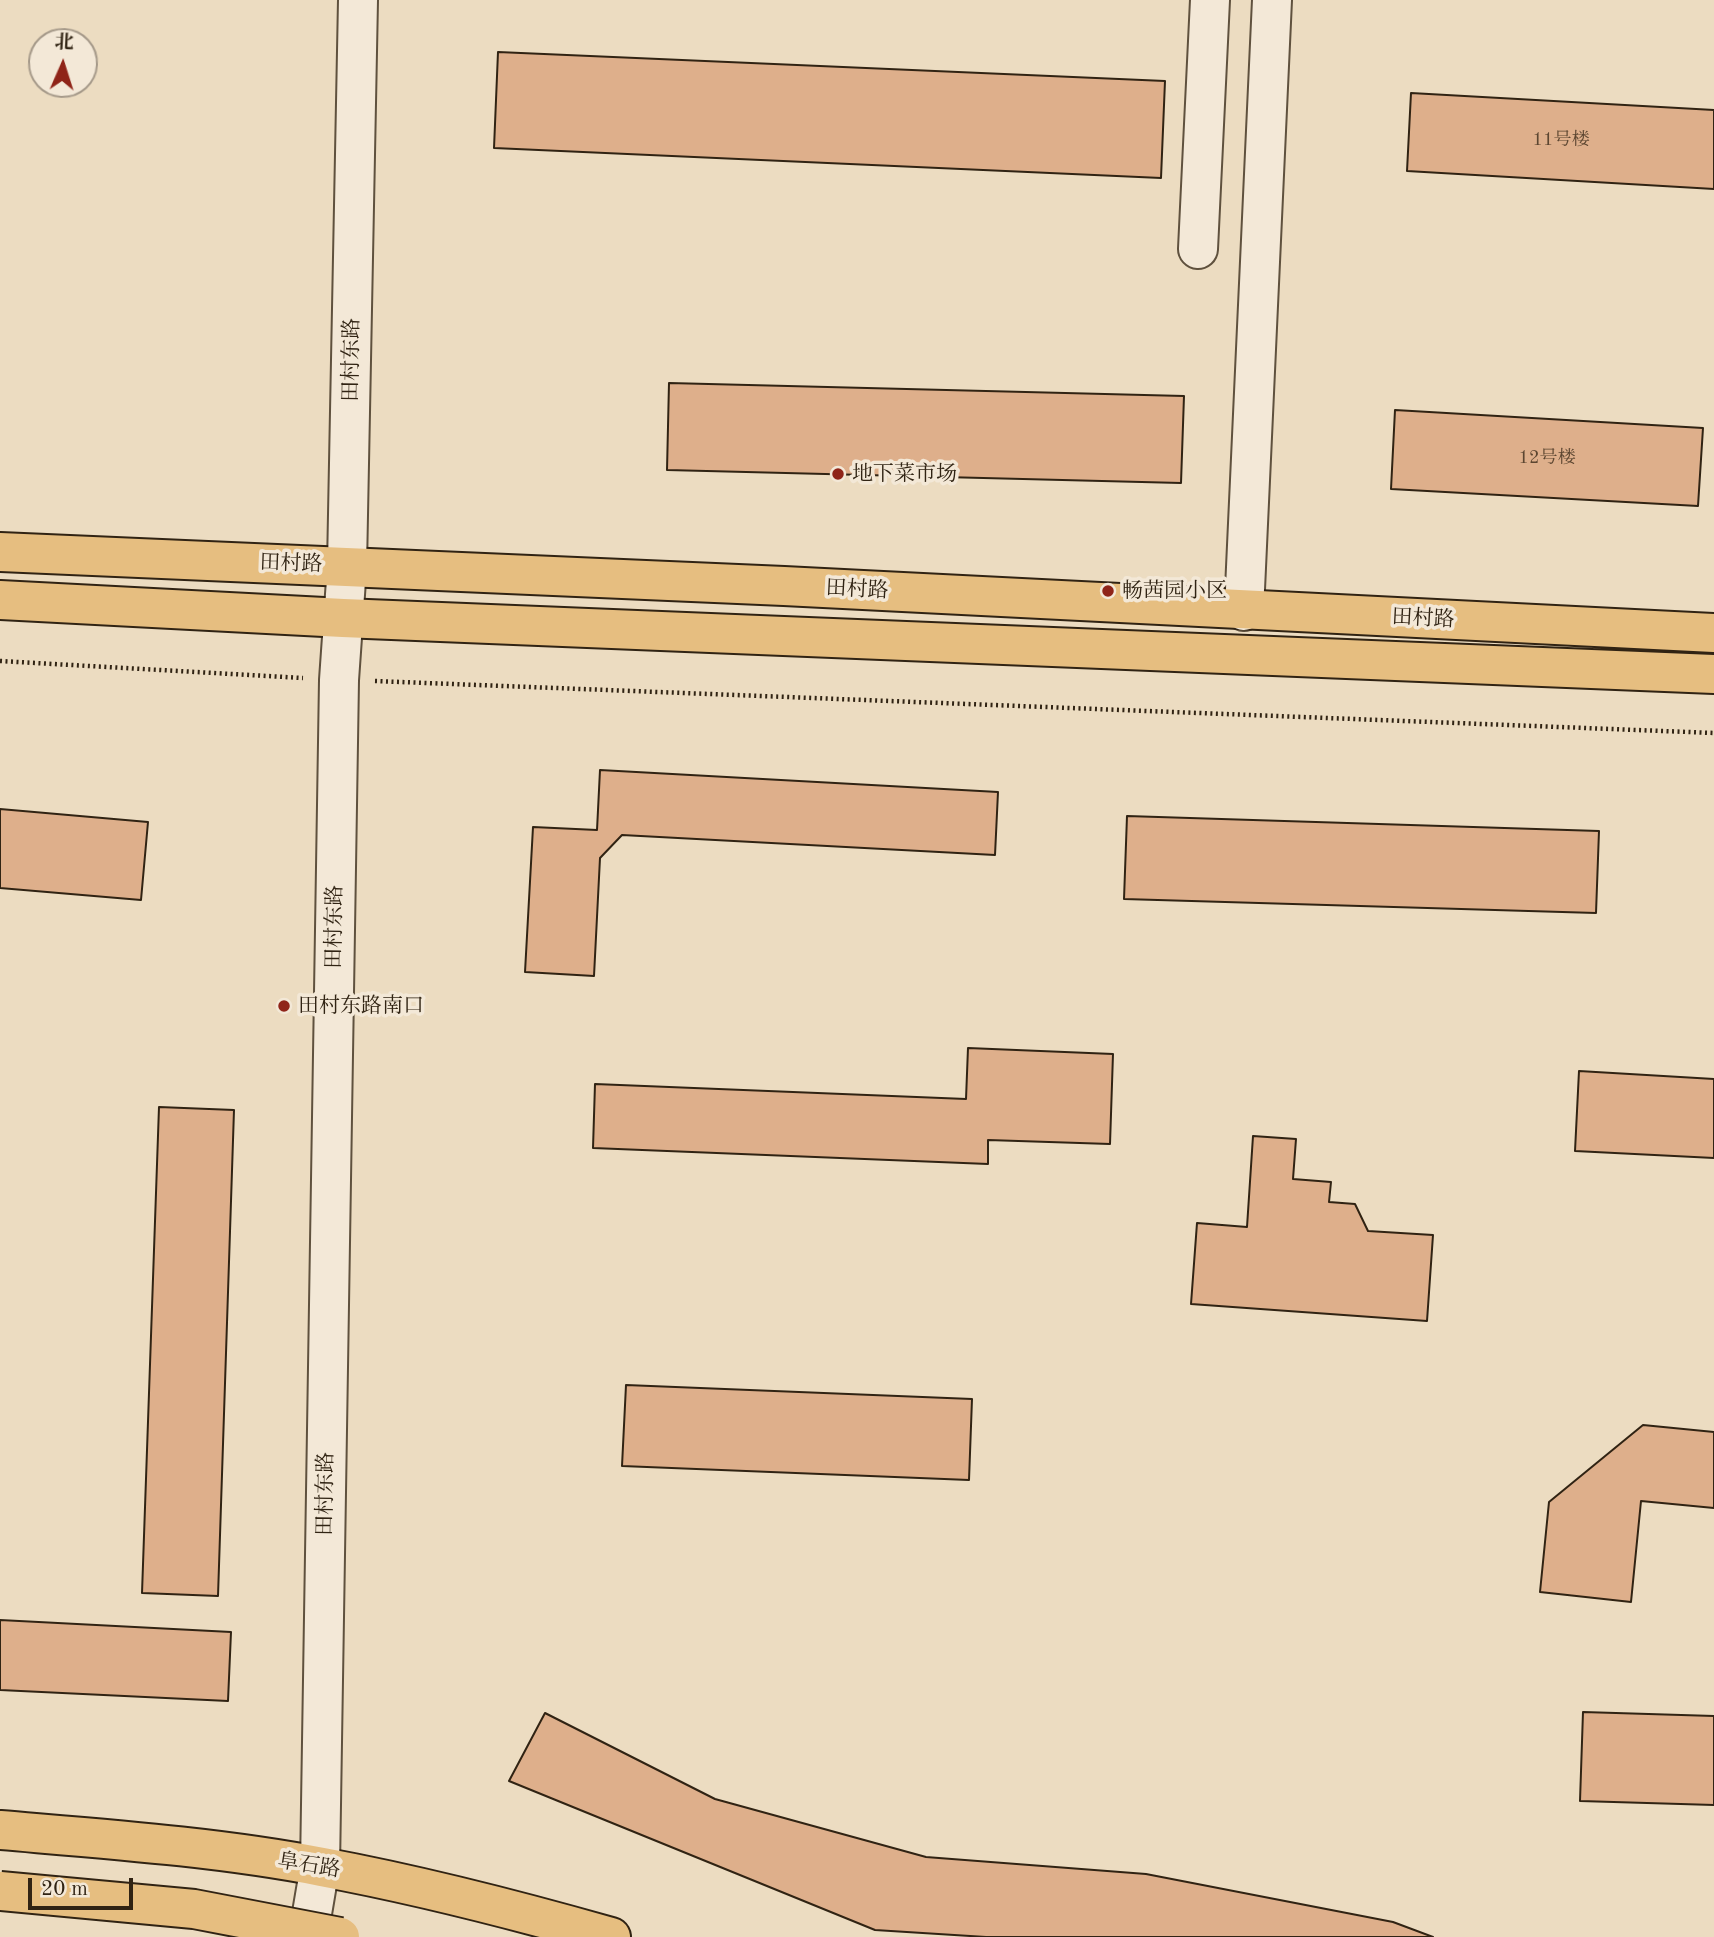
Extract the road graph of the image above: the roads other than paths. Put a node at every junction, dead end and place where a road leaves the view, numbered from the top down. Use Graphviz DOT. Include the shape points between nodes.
graph roads {
  1 [pos="358,0"];
  2 [pos="1210,0"];
  3 [pos="1272,0"];
  4 [pos="1198,249"];
  5 [pos="0,552"];
  6 [pos="347,566"];
  7 [pos="0,600"];
  8 [pos="1244,611"];
  9 [pos="343,618"];
  10 [pos="1714,633"];
  11 [pos="1714,674"];
  12 [pos="0,1830"];
  13 [pos="320,1867"];
  14 [pos="0,1891"];
  15 [pos="308,1937"];
  16 [pos="340,1937"];
  17 [pos="611,1937"];
  1 -- 6 [label="street, 田村东路"];
  2 -- 4 [label="street"];
  3 -- 8 [label="street"];
  5 -- 6 [label="main road, 田村路"];
  6 -- 8 [label="main road, 田村路"];
  6 -- 9 [label="street, 田村东路"];
  7 -- 9 [label="main road, 田村路"];
  8 -- 10 [label="main road, 田村路"];
  9 -- 11 [label="main road, 田村路"];
  9 -- 13 [label="street, 田村东路"];
  12 -- 13 [label="main road, 阜石路"];
  13 -- 15 [label="street, 田村东路"];
  13 -- 17 [label="main road, 阜石路" via="520,1911"];
  14 -- 16 [label="main road, bridge" via="194,1909"];
}
